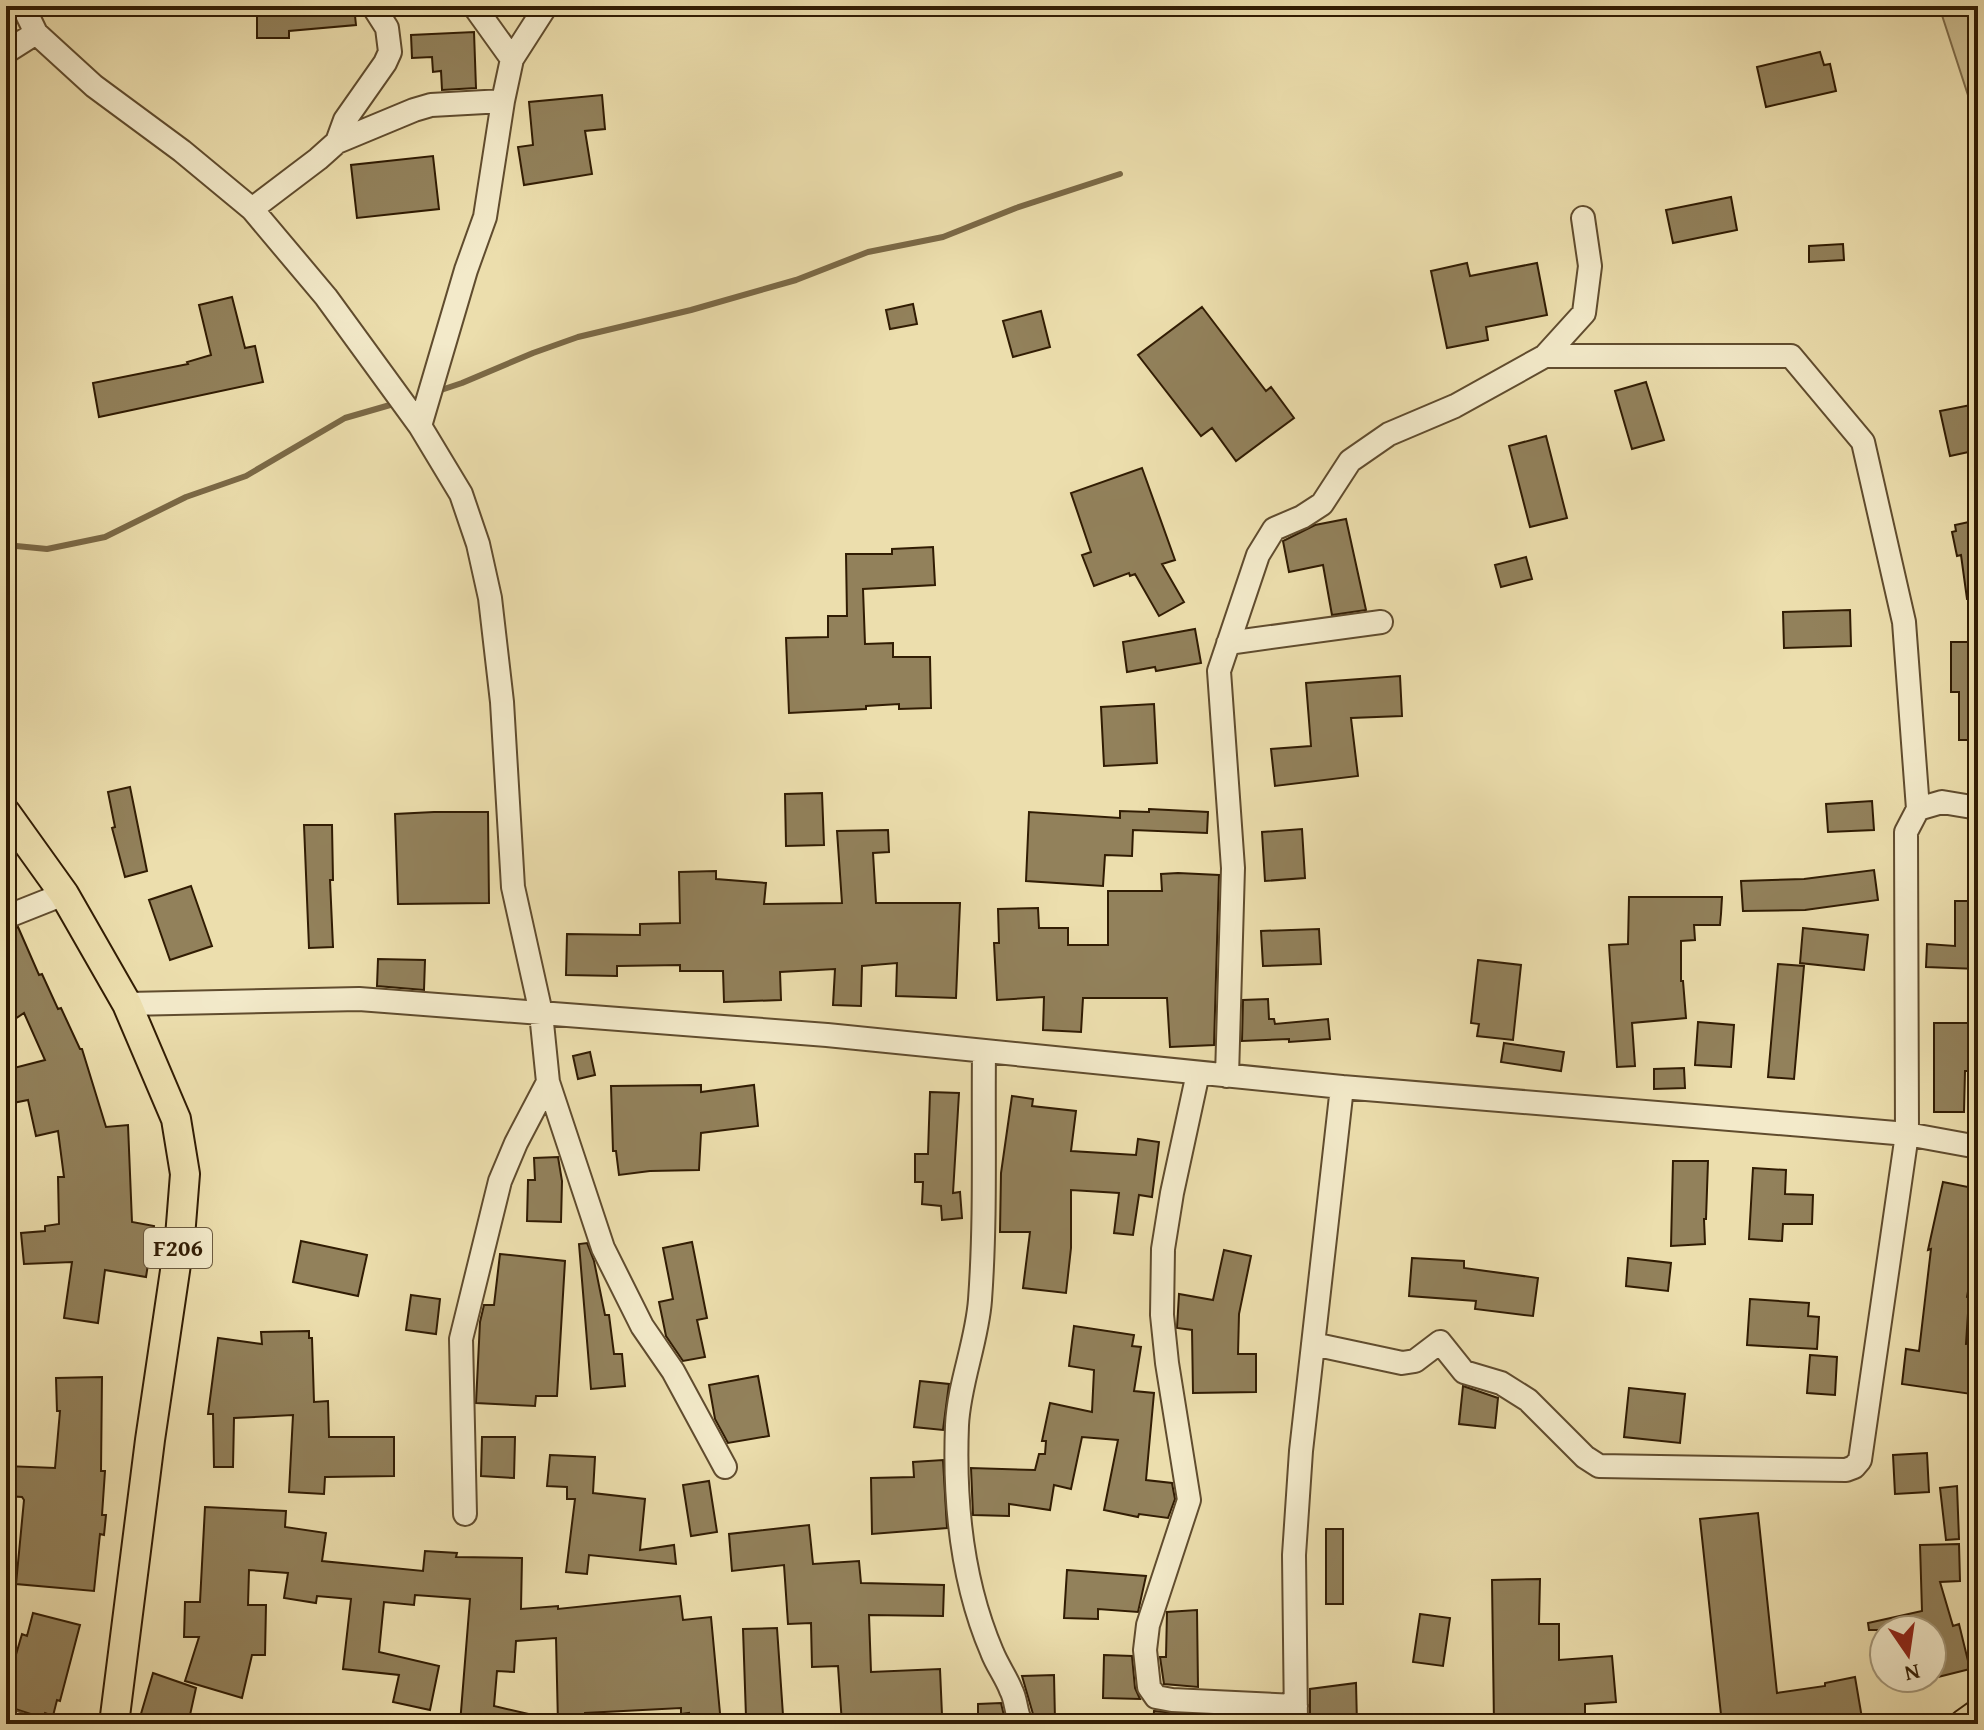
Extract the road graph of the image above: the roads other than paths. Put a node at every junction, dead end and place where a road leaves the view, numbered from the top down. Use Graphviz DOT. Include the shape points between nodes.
graph roads {
  1 [pos="23,6"];
  2 [pos="373,6"];
  3 [pos="474,6"];
  4 [pos="546,6"];
  5 [pos="36,33"];
  6 [pos="6,52"];
  7 [pos="512,59"];
  8 [pos="503,101"];
  9 [pos="337,142"];
  10 [pos="252,209"];
  11 [pos="1583,218"];
  12 [pos="1545,356"];
  13 [pos="420,426"];
  14 [pos="1381,622"];
  15 [pos="1228,643"];
  16 [pos="1978,808"];
  17 [pos="1918,809"];
  18 [pos="6,813"];
  19 [pos="64,894"];
  20 [pos="6,917"];
  21 [pos="127,1004"];
  22 [pos="541,1013"];
  23 [pos="984,1051"];
  24 [pos="1198,1073"];
  25 [pos="1227,1076"];
  26 [pos="548,1082"];
  27 [pos="1342,1087"];
  28 [pos="1907,1134"];
  29 [pos="1978,1147"];
  30 [pos="1313,1344"];
  31 [pos="725,1467"];
  32 [pos="465,1514"];
  33 [pos="1978,1714"];
  34 [pos="1296,1715"];
  35 [pos="6,1720"];
  36 [pos="18,1724"];
  37 [pos="114,1724"];
  38 [pos="1022,1724"];
  39 [pos="1964,1724"];
  1 -- 5 [label="street"];
  2 -- 9 [label="street" via="387,28 390,52 345,120"];
  3 -- 7 [label="street"];
  4 -- 7 [label="street"];
  5 -- 6 [label="street"];
  5 -- 10 [label="street" via="94,86"];
  7 -- 8 [label="street"];
  8 -- 9 [label="street" via="422,107"];
  8 -- 13 [label="street" via="485,217"];
  9 -- 10 [label="street"];
  10 -- 13 [label="street" via="326,297"];
  11 -- 12 [label="street" via="1590,266 1584,313"];
  12 -- 15 [label="street" via="1455,406 1389,434 1350,461 1322,504 1274,529 1258,555"];
  12 -- 17 [label="street" via="1791,356 1863,442 1904,622"];
  13 -- 22 [label="street" via="461,494 490,598 513,887"];
  14 -- 15 [label="street"];
  15 -- 25 [label="street" via="1219,671 1233,868"];
  16 -- 17 [label="street" via="1942,802"];
  17 -- 28 [label="street" via="1906,832"];
  18 -- 19 [label="main road, F206"];
  19 -- 20 [label="street"];
  19 -- 21 [label="main road, F206"];
  21 -- 22 [label="street" via="359,999"];
  21 -- 37 [label="main road, F206" via="176,1119 185,1174"];
  22 -- 23 [label="street"];
  22 -- 26 [label="street"];
  23 -- 24 [label="street"];
  23 -- 38 [label="street" via="984,1241 979,1312 957,1425 959,1510 968,1579"];
  24 -- 25 [label="street"];
  24 -- 34 [label="street" via="1163,1262 1167,1363 1189,1500 1148,1625 1149,1687 1156,1697"];
  25 -- 27 [label="street"];
  26 -- 31 [label="street" via="603,1248"];
  26 -- 32 [label="street" via="500,1181 461,1339"];
  27 -- 28 [label="street"];
  27 -- 30 [label="street"];
  28 -- 29 [label="street"];
  28 -- 30 [label="street" via="1862,1452 1846,1470 1599,1466 1528,1400 1501,1383 1464,1372 1440,1342 1415,1361 1402,1363"];
  30 -- 34 [label="street" via="1294,1555"];
  33 -- 39 [label="main road"];
  35 -- 36 [label="street"];
}
